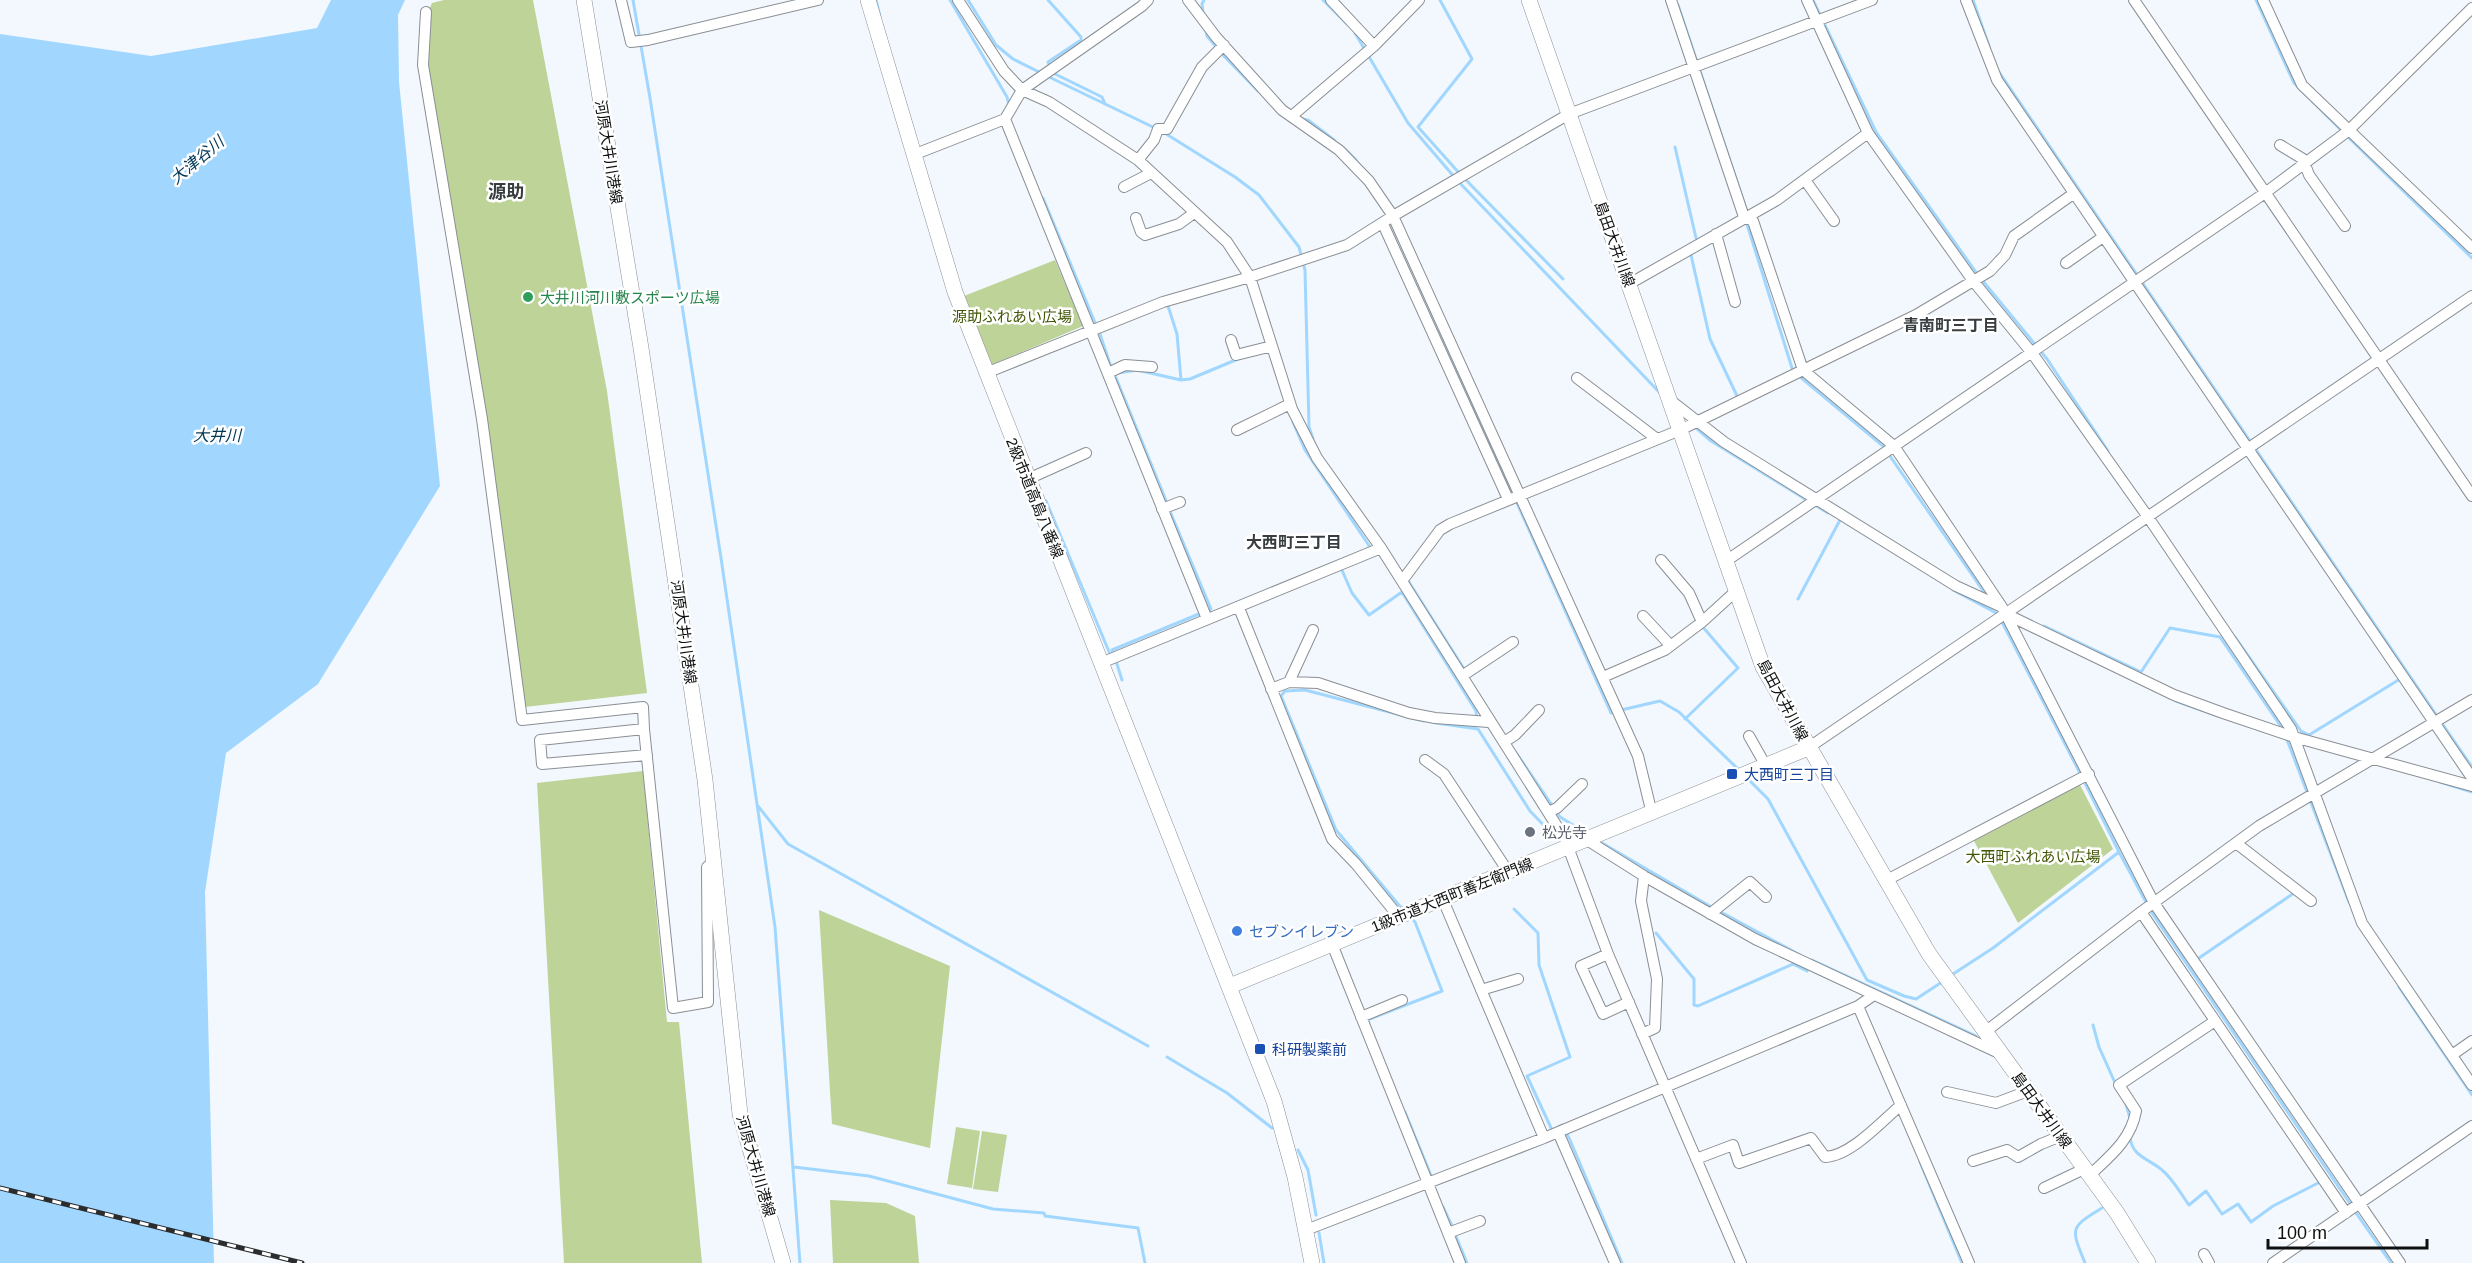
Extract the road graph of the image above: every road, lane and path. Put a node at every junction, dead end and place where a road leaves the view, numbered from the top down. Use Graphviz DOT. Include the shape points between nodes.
graph roads {
  1 [pos="584,0"];
  2 [pos="621,0"];
  3 [pos="818,0"];
  4 [pos="868,0"];
  5 [pos="958,0"];
  6 [pos="1148,0"];
  7 [pos="1188,0"];
  8 [pos="1331,0"];
  9 [pos="1419,0"];
  10 [pos="1529,0"];
  11 [pos="1671,0"];
  12 [pos="1807,0"];
  13 [pos="1872,0"];
  14 [pos="1966,0"];
  15 [pos="2134,0"];
  16 [pos="2263,0"];
  17 [pos="2472,8"];
  18 [pos="426,12"];
  19 [pos="1816,21"];
  20 [pos="1224,45"];
  21 [pos="1374,46"];
  22 [pos="1694,66"];
  23 [pos="1022,90"];
  24 [pos="1569,114"];
  25 [pos="1293,115"];
  26 [pos="1005,119"];
  27 [pos="2348,131"];
  28 [pos="1868,133"];
  29 [pos="2280,145"];
  30 [pos="913,154"];
  31 [pos="1138,160"];
  32 [pos="2304,164"];
  33 [pos="1151,173"];
  34 [pos="1805,180"];
  35 [pos="1124,187"];
  36 [pos="2265,193"];
  37 [pos="2073,194"];
  38 [pos="1194,213"];
  39 [pos="1393,216"];
  40 [pos="1744,217"];
  41 [pos="1136,218"];
  42 [pos="1834,220"];
  43 [pos="1383,224"];
  44 [pos="2345,226"];
  45 [pos="1716,234"];
  46 [pos="2103,237"];
  47 [pos="2472,248"];
  48 [pos="2066,263"];
  49 [pos="1250,277"];
  50 [pos="2134,280"];
  51 [pos="1974,282"];
  52 [pos="1629,284"];
  53 [pos="2472,296"];
  54 [pos="1735,302"];
  55 [pos="1092,330"];
  56 [pos="1231,340"];
  57 [pos="1272,346"];
  58 [pos="2032,353"];
  59 [pos="2379,359"];
  60 [pos="1152,367"];
  61 [pos="1803,370"];
  62 [pos="986,373"];
  63 [pos="1108,373"];
  64 [pos="1577,378"];
  65 [pos="1670,400"];
  66 [pos="1290,404"];
  67 [pos="1696,422"];
  68 [pos="1237,430"];
  69 [pos="1680,430"];
  70 [pos="1657,439"];
  71 [pos="1894,446"];
  72 [pos="2249,449"];
  73 [pos="1086,453"];
  74 [pos="1028,479"];
  75 [pos="1520,494"];
  76 [pos="2472,496"];
  77 [pos="1508,499"];
  78 [pos="1817,499"];
  79 [pos="1180,502"];
  80 [pos="1162,509"];
  81 [pos="2148,517"];
  82 [pos="1381,548"];
  83 [pos="1661,560"];
  84 [pos="1726,561"];
  85 [pos="1402,581"];
  86 [pos="1736,591"];
  87 [pos="1239,608"];
  88 [pos="2005,611"];
  89 [pos="1643,616"];
  90 [pos="1207,620"];
  91 [pos="1701,622"];
  92 [pos="1313,630"];
  93 [pos="1513,642"];
  94 [pos="1670,645"];
  95 [pos="1101,663"];
  96 [pos="1462,676"];
  97 [pos="1603,677"];
  98 [pos="1289,682"];
  99 [pos="1271,689"];
  100 [pos="2472,700"];
  101 [pos="1539,710"];
  102 [pos="1489,722"];
  103 [pos="2434,722"];
  104 [pos="644,729"];
  105 [pos="1749,736"];
  106 [pos="2294,737"];
  107 [pos="1504,742"];
  108 [pos="1808,748"];
  109 [pos="647,755"];
  110 [pos="2372,759"];
  111 [pos="1425,760"];
  112 [pos="1766,766"];
  113 [pos="2089,774"];
  114 [pos="2472,778"];
  115 [pos="1582,784"];
  116 [pos="2472,786"];
  117 [pos="2315,793"];
  118 [pos="1548,812"];
  119 [pos="1652,814"];
  120 [pos="1587,840"];
  121 [pos="2236,843"];
  122 [pos="1568,848"];
  123 [pos="714,862"];
  124 [pos="1509,873"];
  125 [pos="1644,876"];
  126 [pos="1885,880"];
  127 [pos="1766,897"];
  128 [pos="1443,900"];
  129 [pos="2311,900"];
  130 [pos="2154,903"];
  131 [pos="2141,912"];
  132 [pos="1710,914"];
  133 [pos="1399,917"];
  134 [pos="1332,944"];
  135 [pos="1608,954"];
  136 [pos="1518,979"];
  137 [pos="1230,986"];
  138 [pos="1481,990"];
  139 [pos="1874,995"];
  140 [pos="1402,1000"];
  141 [pos="1629,1002"];
  142 [pos="1858,1006"];
  143 [pos="1361,1017"];
  144 [pos="2215,1021"];
  145 [pos="1985,1032"];
  146 [pos="1642,1034"];
  147 [pos="2472,1041"];
  148 [pos="2001,1054"];
  149 [pos="2452,1055"];
  150 [pos="2472,1085"];
  151 [pos="1665,1087"];
  152 [pos="2028,1091"];
  153 [pos="1947,1092"];
  154 [pos="1901,1105"];
  155 [pos="2472,1126"];
  156 [pos="1558,1132"];
  157 [pos="2061,1136"];
  158 [pos="1544,1138"];
  159 [pos="1696,1159"];
  160 [pos="1973,1161"];
  161 [pos="2087,1172"];
  162 [pos="1428,1184"];
  163 [pos="2044,1188"];
  164 [pos="2360,1204"];
  165 [pos="2346,1213"];
  166 [pos="1480,1221"];
  167 [pos="1306,1230"];
  168 [pos="1448,1233"];
  169 [pos="783,1263"];
  170 [pos="1312,1263"];
  171 [pos="1460,1263"];
  172 [pos="1615,1263"];
  173 [pos="1741,1263"];
  174 [pos="1969,1263"];
  175 [pos="2148,1263"];
  176 [pos="2273,1263"];
  177 [pos="2400,1263"];
  1 -- 123 [label="main road, 河原大井川港線" via="677,584"];
  2 -- 3 [label="street" via="631,42"];
  4 -- 30 [label="main road, 2級市道高島八番線"];
  5 -- 23 [label="street" via="1004,71"];
  6 -- 23 [label="street"];
  7 -- 20 [label="street"];
  8 -- 21 [label="street"];
  9 -- 21 [label="street"];
  10 -- 24 [label="main road, 島田大井川線"];
  11 -- 22 [label="street"];
  12 -- 19 [label="street"];
  13 -- 19 [label="street"];
  14 -- 37 [label="street" via="1997,80"];
  15 -- 36 [label="street"];
  16 -- 27 [label="street" via="2302,85"];
  17 -- 27 [label="street"];
  18 -- 104 [label="street" via="423,65 482,419 522,720 643,707"];
  19 -- 22 [label="street"];
  19 -- 28 [label="street"];
  20 -- 25 [label="street" via="1282,110"];
  20 -- 31 [label="street" via="1202,67 1167,129 1158,129"];
  21 -- 25 [label="street"];
  22 -- 24 [label="street"];
  22 -- 40 [label="street"];
  23 -- 26 [label="street"];
  23 -- 31 [label="street" via="1049,102"];
  24 -- 39 [label="street"];
  24 -- 52 [label="main road, 島田大井川線"];
  25 -- 39 [label="street" via="1369,181"];
  26 -- 30 [label="street"];
  26 -- 55 [label="street"];
  27 -- 32 [label="street"];
  27 -- 47 [label="street"];
  28 -- 34 [label="street"];
  28 -- 51 [label="street"];
  29 -- 32 [label="street" via="2303,159"];
  30 -- 62 [label="main road, 2級市道高島八番線" via="955,292"];
  31 -- 33 [label="street"];
  32 -- 36 [label="street"];
  32 -- 44 [label="street"];
  33 -- 35 [label="street"];
  33 -- 38 [label="street"];
  34 -- 40 [label="street"];
  34 -- 42 [label="street"];
  36 -- 50 [label="street"];
  36 -- 59 [label="street"];
  37 -- 46 [label="street"];
  37 -- 51 [label="street" via="2014,236 2005,255"];
  38 -- 41 [label="street" via="1179,224 1145,236"];
  38 -- 49 [label="street" via="1227,242"];
  39 -- 43 [label="street"];
  39 -- 75 [label="street"];
  40 -- 45 [label="street"];
  40 -- 61 [label="street" via="1753,221"];
  43 -- 49 [label="street" via="1347,245"];
  43 -- 77 [label="street"];
  45 -- 52 [label="street"];
  45 -- 54 [label="street"];
  46 -- 48 [label="street"];
  46 -- 50 [label="street"];
  49 -- 55 [label="street" via="1163,302"];
  49 -- 57 [label="street"];
  50 -- 58 [label="street"];
  50 -- 72 [label="street"];
  51 -- 58 [label="street"];
  51 -- 61 [label="street"];
  52 -- 65 [label="main road, 島田大井川線"];
  53 -- 59 [label="street"];
  55 -- 62 [label="street"];
  55 -- 63 [label="street"];
  56 -- 57 [label="street" via="1236,355"];
  57 -- 66 [label="street"];
  58 -- 71 [label="street"];
  58 -- 81 [label="street"];
  59 -- 72 [label="street"];
  59 -- 76 [label="street"];
  60 -- 63 [label="street" via="1125,365"];
  61 -- 67 [label="street"];
  61 -- 71 [label="street"];
  62 -- 74 [label="main road, 2級市道高島八番線"];
  63 -- 80 [label="street"];
  64 -- 70 [label="street"];
  65 -- 67 [label="street"];
  65 -- 69 [label="main road, 島田大井川線"];
  66 -- 68 [label="street"];
  66 -- 82 [label="street" via="1317,458"];
  67 -- 69 [label="street"];
  67 -- 78 [label="street"];
  69 -- 70 [label="street"];
  69 -- 84 [label="main road, 島田大井川線"];
  70 -- 75 [label="street"];
  71 -- 78 [label="street"];
  71 -- 88 [label="street"];
  72 -- 81 [label="street"];
  72 -- 103 [label="street"];
  73 -- 74 [label="street"];
  74 -- 95 [label="main road, 2級市道高島八番線"];
  75 -- 77 [label="street"];
  75 -- 97 [label="street"];
  77 -- 85 [label="street" via="1440,530"];
  78 -- 84 [label="street"];
  78 -- 88 [label="street" via="1956,586"];
  79 -- 80 [label="street"];
  80 -- 90 [label="street"];
  81 -- 88 [label="street"];
  81 -- 106 [label="street"];
  82 -- 85 [label="street"];
  82 -- 87 [label="street"];
  83 -- 91 [label="street" via="1689,593"];
  84 -- 86 [label="main road, 島田大井川線"];
  85 -- 96 [label="street"];
  86 -- 91 [label="street"];
  86 -- 108 [label="main road, 島田大井川線" via="1763,667"];
  87 -- 90 [label="street"];
  87 -- 99 [label="street"];
  88 -- 106 [label="street" via="2174,695"];
  88 -- 108 [label="street"];
  88 -- 113 [label="street"];
  89 -- 94 [label="street"];
  90 -- 95 [label="street"];
  91 -- 94 [label="street"];
  92 -- 98 [label="street"];
  93 -- 96 [label="street"];
  94 -- 97 [label="street"];
  95 -- 137 [label="main road, 2級市道高島八番線"];
  96 -- 102 [label="street"];
  97 -- 119 [label="street" via="1638,756"];
  98 -- 99 [label="street"];
  98 -- 102 [label="street" via="1318,683 1409,713"];
  99 -- 133 [label="street" via="1332,839"];
  100 -- 103 [label="street"];
  101 -- 107 [label="street"];
  102 -- 107 [label="street"];
  103 -- 110 [label="street"];
  103 -- 114 [label="street"];
  104 -- 109 [label="street"];
  104 -- 109 [label="street" via="540,740 542,764"];
  105 -- 112 [label="street"];
  106 -- 110 [label="street"];
  106 -- 117 [label="street"];
  107 -- 118 [label="street"];
  108 -- 112 [label="main road, 1級市道大西町善左衛門線"];
  108 -- 126 [label="main road, 島田大井川線"];
  109 -- 123 [label="street" via="673,1008 708,1002 707,867"];
  110 -- 116 [label="street"];
  110 -- 117 [label="street"];
  111 -- 124 [label="street" via="1444,774"];
  112 -- 119 [label="main road, 1級市道大西町善左衛門線"];
  113 -- 126 [label="street"];
  113 -- 130 [label="street"];
  115 -- 118 [label="street"];
  117 -- 121 [label="street"];
  117 -- 149 [label="street" via="2362,923"];
  118 -- 122 [label="street"];
  119 -- 120 [label="main road, 1級市道大西町善左衛門線"];
  120 -- 122 [label="main road, 1級市道大西町善左衛門線"];
  120 -- 125 [label="street"];
  121 -- 129 [label="street"];
  121 -- 130 [label="street"];
  122 -- 124 [label="main road, 1級市道大西町善左衛門線"];
  122 -- 135 [label="street"];
  123 -- 169 [label="main road, 河原大井川港線" via="740,1114"];
  124 -- 128 [label="main road, 1級市道大西町善左衛門線"];
  125 -- 132 [label="street"];
  125 -- 146 [label="street" via="1641,901 1657,979 1655,1028"];
  126 -- 145 [label="main road, 島田大井川線" via="1929,954"];
  127 -- 132 [label="street" via="1750,882"];
  128 -- 133 [label="main road, 1級市道大西町善左衛門線"];
  128 -- 138 [label="street"];
  130 -- 131 [label="street"];
  130 -- 164 [label="street"];
  131 -- 144 [label="street"];
  131 -- 145 [label="street"];
  132 -- 139 [label="street"];
  133 -- 134 [label="main road, 1級市道大西町善左衛門線"];
  134 -- 137 [label="main road, 1級市道大西町善左衛門線"];
  134 -- 143 [label="street"];
  135 -- 141 [label="street"];
  135 -- 141 [label="street" via="1581,966 1603,1014"];
  136 -- 138 [label="street"];
  137 -- 167 [label="main road" via="1274,1101"];
  138 -- 158 [label="street"];
  139 -- 142 [label="street"];
  139 -- 148 [label="street"];
  140 -- 143 [label="street"];
  141 -- 146 [label="street"];
  142 -- 151 [label="street"];
  142 -- 154 [label="street"];
  143 -- 162 [label="street"];
  144 -- 161 [label="street" via="2119,1085 2136,1111 2133,1125 2126,1139"];
  144 -- 165 [label="street"];
  145 -- 148 [label="main road, 島田大井川線"];
  146 -- 151 [label="street"];
  147 -- 149 [label="street"];
  148 -- 152 [label="main road, 島田大井川線"];
  149 -- 150 [label="street"];
  151 -- 156 [label="street"];
  151 -- 159 [label="street"];
  152 -- 153 [label="street" via="1996,1103"];
  152 -- 157 [label="main road, 島田大井川線"];
  154 -- 159 [label="street" via="1835,1156 1825,1157 1811,1138 1739,1162 1733,1145"];
  154 -- 174 [label="street"];
  155 -- 164 [label="street"];
  156 -- 158 [label="street"];
  156 -- 172 [label="street"];
  157 -- 160 [label="street" via="2019,1157 2007,1150"];
  157 -- 161 [label="main road, 島田大井川線"];
  158 -- 162 [label="street"];
  159 -- 173 [label="street"];
  161 -- 163 [label="street"];
  161 -- 175 [label="main road, 島田大井川線"];
  162 -- 167 [label="street"];
  162 -- 168 [label="street"];
  164 -- 165 [label="street"];
  164 -- 177 [label="street"];
  165 -- 176 [label="street"];
  166 -- 168 [label="street"];
  167 -- 170 [label="main road"];
  168 -- 171 [label="street"];
}
